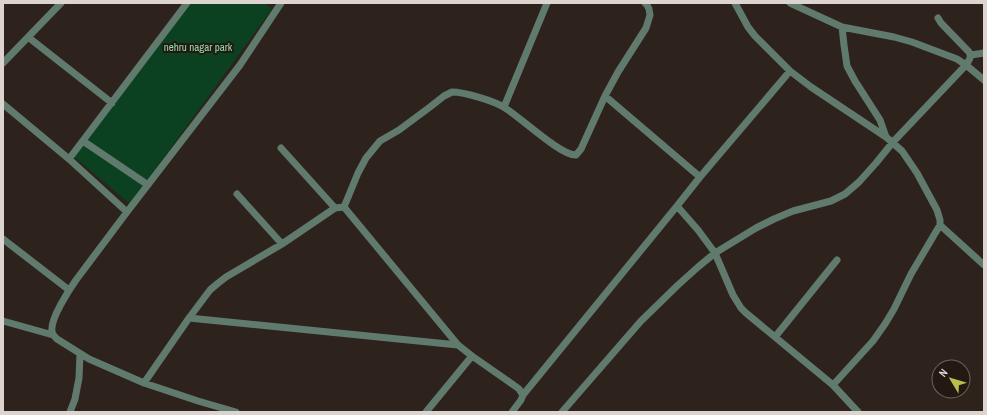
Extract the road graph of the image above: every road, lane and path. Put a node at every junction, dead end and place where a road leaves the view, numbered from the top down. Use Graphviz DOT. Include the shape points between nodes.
graph roads {
  1 [pos="61,3"];
  2 [pos="187,3"];
  3 [pos="547,3"];
  4 [pos="645,3"];
  5 [pos="735,3"];
  6 [pos="278,4"];
  7 [pos="795,4"];
  8 [pos="938,18"];
  9 [pos="842,27"];
  10 [pos="28,37"];
  11 [pos="984,53"];
  12 [pos="971,55"];
  13 [pos="3,63"];
  14 [pos="966,64"];
  15 [pos="790,71"];
  16 [pos="984,80"];
  17 [pos="605,96"];
  18 [pos="112,103"];
  19 [pos="3,104"];
  20 [pos="504,107"];
  21 [pos="886,137"];
  22 [pos="82,141"];
  23 [pos="893,142"];
  24 [pos="280,148"];
  25 [pos="69,160"];
  26 [pos="700,177"];
  27 [pos="148,185"];
  28 [pos="237,194"];
  29 [pos="677,206"];
  30 [pos="344,207"];
  31 [pos="335,208"];
  32 [pos="128,212"];
  33 [pos="940,224"];
  34 [pos="3,239"];
  35 [pos="282,244"];
  36 [pos="715,253"];
  37 [pos="837,260"];
  38 [pos="984,265"];
  39 [pos="69,290"];
  40 [pos="189,318"];
  41 [pos="3,321"];
  42 [pos="53,335"];
  43 [pos="775,337"];
  44 [pos="458,345"];
  45 [pos="80,354"];
  46 [pos="472,356"];
  47 [pos="144,383"];
  48 [pos="833,385"];
  49 [pos="523,394"];
  50 [pos="227,411"];
  51 [pos="70,412"];
  52 [pos="236,412"];
  53 [pos="426,412"];
  54 [pos="512,412"];
  55 [pos="562,412"];
  56 [pos="858,412"];
  1 -- 10 [label="street"];
  2 -- 18 [label="street"];
  3 -- 20 [label="street"];
  4 -- 17 [label="street" via="650,15 646,28"];
  5 -- 15 [label="street" via="751,32"];
  6 -- 27 [label="street" via="240,65"];
  7 -- 9 [label="street"];
  8 -- 12 [label="street"];
  9 -- 14 [label="street" via="912,42"];
  9 -- 21 [label="street" via="848,66 882,124"];
  10 -- 13 [label="street"];
  10 -- 18 [label="street"];
  11 -- 12 [label="street"];
  12 -- 14 [label="street"];
  14 -- 16 [label="street"];
  14 -- 23 [label="street"];
  15 -- 21 [label="street" via="811,88"];
  15 -- 26 [label="street"];
  17 -- 20 [label="street" via="581,149 576,154 570,154 552,144"];
  17 -- 26 [label="street"];
  18 -- 22 [label="street"];
  19 -- 25 [label="street"];
  20 -- 30 [label="street" via="495,102 449,93 380,141 366,158"];
  21 -- 23 [label="street"];
  22 -- 25 [label="street"];
  22 -- 27 [label="street"];
  23 -- 33 [label="street" via="917,173 937,210"];
  23 -- 36 [label="street" via="859,182 837,199 779,217"];
  24 -- 31 [label="street"];
  25 -- 32 [label="street"];
  26 -- 29 [label="street"];
  27 -- 32 [label="street"];
  28 -- 35 [label="street"];
  29 -- 36 [label="street"];
  29 -- 49 [label="street"];
  30 -- 31 [label="street"];
  30 -- 44 [label="street"];
  31 -- 35 [label="street"];
  32 -- 39 [label="street"];
  33 -- 38 [label="street"];
  33 -- 48 [label="street" via="885,324 873,342"];
  34 -- 39 [label="street"];
  35 -- 40 [label="street" via="221,280"];
  36 -- 43 [label="street" via="741,308"];
  36 -- 55 [label="street" via="655,306"];
  37 -- 43 [label="street"];
  39 -- 42 [label="street" via="55,316"];
  40 -- 44 [label="street"];
  40 -- 47 [label="street"];
  41 -- 42 [label="street"];
  42 -- 45 [label="street"];
  43 -- 48 [label="street"];
  44 -- 46 [label="street"];
  45 -- 47 [label="street"];
  45 -- 51 [label="street" via="79,378"];
  46 -- 49 [label="street"];
  46 -- 53 [label="street"];
  47 -- 50 [label="street"];
  48 -- 56 [label="street"];
  49 -- 54 [label="street"];
  50 -- 52 [label="street"];
}
